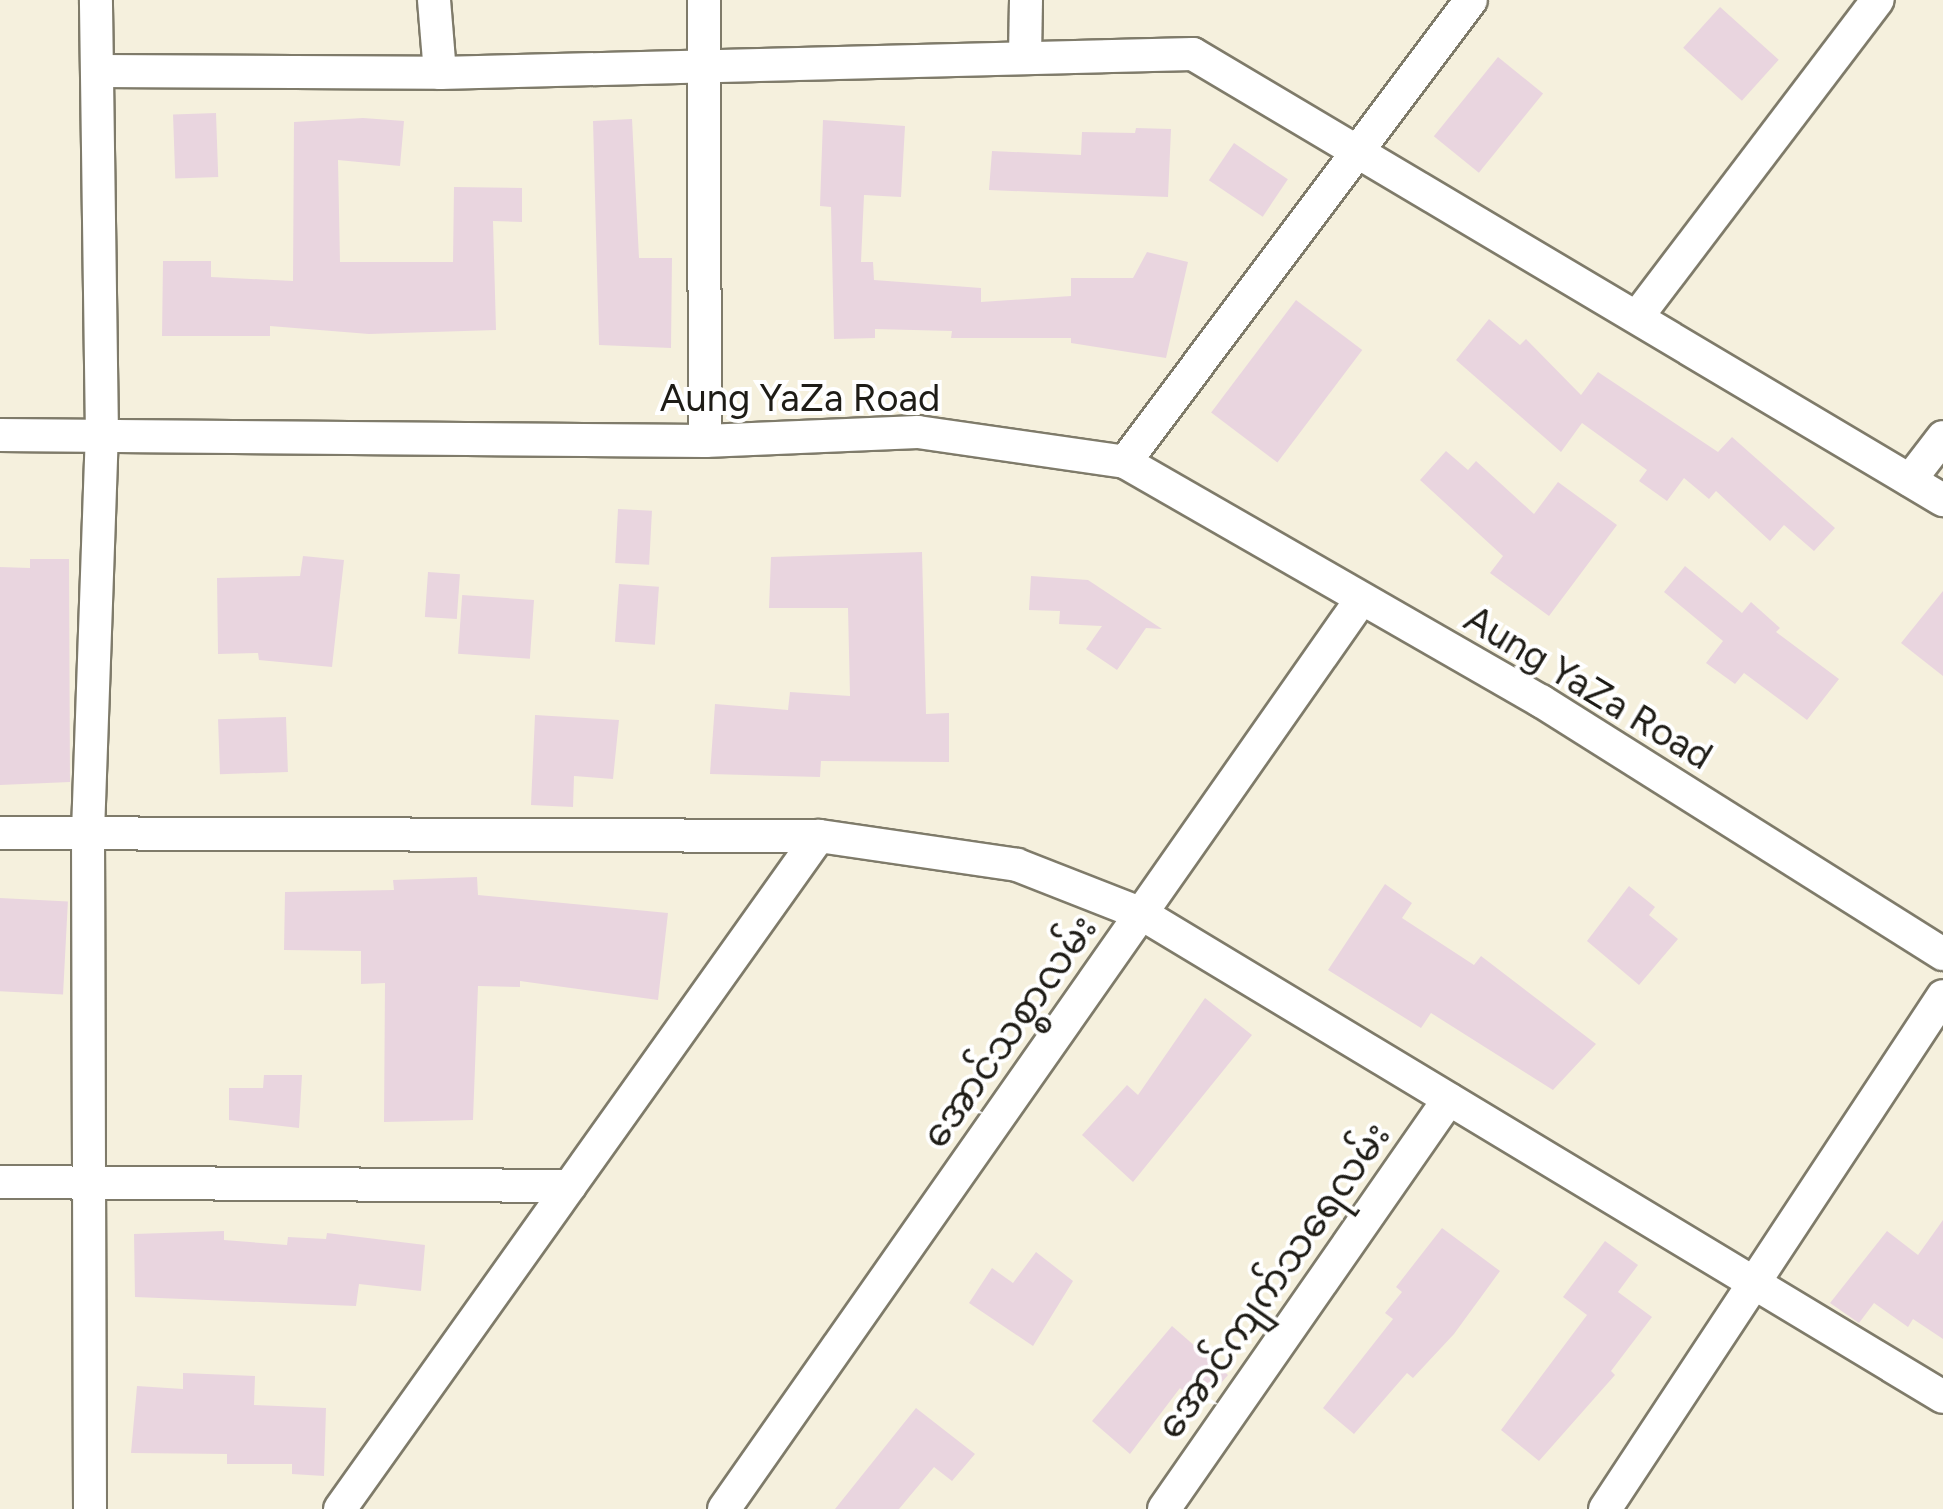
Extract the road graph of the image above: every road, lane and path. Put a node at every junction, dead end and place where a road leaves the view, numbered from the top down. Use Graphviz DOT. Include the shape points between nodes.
graph roads {
  1 [pos="96,0"];
  2 [pos="434,0"];
  3 [pos="704,0"];
  4 [pos="1026,0"];
  5 [pos="1471,0"];
  6 [pos="1878,0"];
  7 [pos="1026,57"];
  8 [pos="704,64"];
  9 [pos="99,70"];
  10 [pos="440,73"];
  11 [pos="1358,152"];
  12 [pos="1637,318"];
  13 [pos="0,435"];
  14 [pos="102,435"];
  15 [pos="1943,437"];
  16 [pos="705,441"];
  17 [pos="1125,462"];
  18 [pos="1910,480"];
  19 [pos="1943,500"];
  20 [pos="1360,601"];
  21 [pos="88,832"];
  22 [pos="0,833"];
  23 [pos="819,836"];
  24 [pos="1142,914"];
  25 [pos="1943,954"];
  26 [pos="1943,996"];
  27 [pos="1450,1100"];
  28 [pos="86,1180"];
  29 [pos="0,1182"];
  30 [pos="570,1186"];
  31 [pos="1756,1288"];
  32 [pos="1943,1397"];
  33 [pos="90,1509"];
  34 [pos="340,1509"];
  35 [pos="724,1509"];
  36 [pos="1164,1509"];
  37 [pos="1604,1509"];
  1 -- 9 [label="street"];
  2 -- 10 [label="street"];
  3 -- 8 [label="street"];
  4 -- 7 [label="street"];
  5 -- 11 [label="street"];
  6 -- 12 [label="street"];
  7 -- 8 [label="street"];
  7 -- 11 [label="street" via="1193,54"];
  8 -- 10 [label="street"];
  8 -- 16 [label="street"];
  9 -- 10 [label="street"];
  9 -- 14 [label="street"];
  11 -- 12 [label="street"];
  11 -- 17 [label="street"];
  12 -- 18 [label="street"];
  13 -- 14 [label="street, Aung YaZa Road"];
  14 -- 16 [label="street, Aung YaZa Road"];
  14 -- 21 [label="street"];
  15 -- 18 [label="street"];
  16 -- 17 [label="street, Aung YaZa Road" via="918,432"];
  17 -- 20 [label="street, Aung YaZa Road"];
  18 -- 19 [label="street"];
  20 -- 24 [label="street, အောင်သစ္စာလမ်း"];
  20 -- 25 [label="street, Aung YaZa Road" via="1541,702"];
  21 -- 22 [label="street"];
  21 -- 23 [label="street"];
  21 -- 28 [label="street"];
  23 -- 24 [label="street" via="1017,865"];
  23 -- 30 [label="street"];
  24 -- 27 [label="street"];
  24 -- 35 [label="street, အောင်သစ္စာလမ်း"];
  26 -- 31 [label="street"];
  27 -- 31 [label="street"];
  27 -- 36 [label="street, အောင်ကျက်သရေလမ်း"];
  28 -- 29 [label="street"];
  28 -- 30 [label="street"];
  28 -- 33 [label="street"];
  30 -- 34 [label="street"];
  31 -- 32 [label="street"];
  31 -- 37 [label="street"];
}
